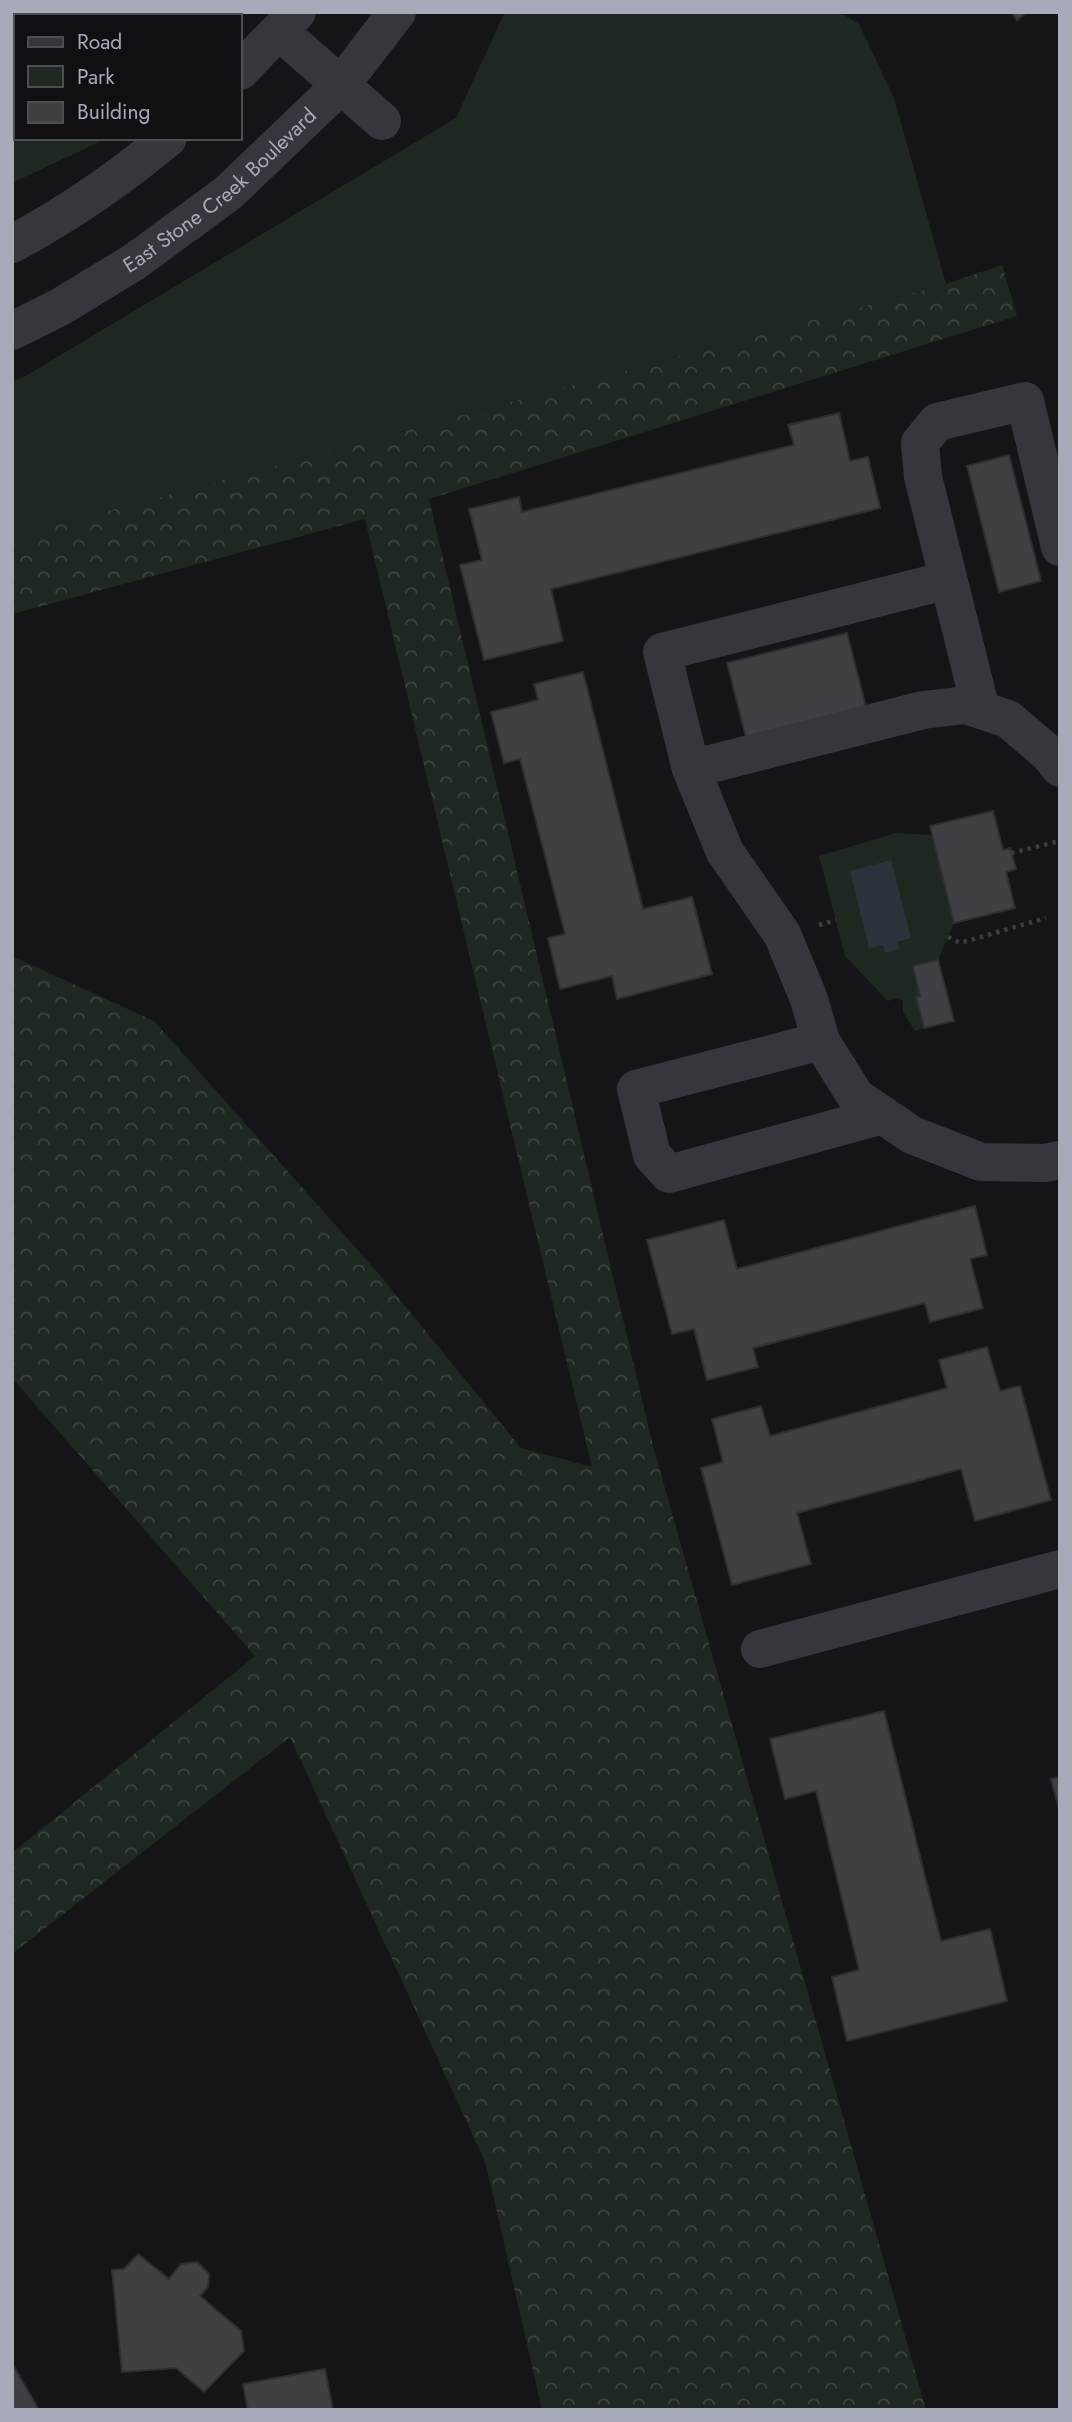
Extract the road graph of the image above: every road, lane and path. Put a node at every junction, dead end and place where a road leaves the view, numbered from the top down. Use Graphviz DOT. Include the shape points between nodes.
graph roads {
  1 [pos="397,12"];
  2 [pos="288,22"];
  3 [pos="242,69"];
  4 [pos="341,85"];
  5 [pos="382,121"];
  6 [pos="165,140"];
  7 [pos="12,244"];
  8 [pos="12,331"];
  9 [pos="1060,547"];
  10 [pos="948,580"];
  11 [pos="981,710"];
  12 [pos="1060,768"];
  13 [pos="691,769"];
  14 [pos="1060,841"];
  15 [pos="1011,853"];
  16 [pos="1046,918"];
  17 [pos="948,937"];
  18 [pos="821,1041"];
  19 [pos="883,1115"];
  20 [pos="1060,1160"];
  21 [pos="1060,1569"];
  22 [pos="760,1649"];
  1 -- 4 [label="street, East Stone Creek Boulevard"];
  2 -- 3 [label="street"];
  2 -- 4 [label="street"];
  4 -- 5 [label="street"];
  4 -- 8 [label="street, East Stone Creek Boulevard" via="228,193 134,262"];
  6 -- 7 [label="street" via="75,208"];
  9 -- 10 [label="street" via="1025,401 937,422 920,443 923,477"];
  10 -- 11 [label="street"];
  10 -- 13 [label="street" via="662,652"];
  11 -- 12 [label="street" via="1008,719"];
  11 -- 13 [label="street" via="966,705 923,710"];
  13 -- 18 [label="street" via="725,852 782,934"];
  14 -- 15 [label="path"];
  16 -- 17 [label="path" via="960,943"];
  18 -- 19 [label="street" via="856,1097"];
  18 -- 19 [label="street" via="636,1089 652,1155 669,1174"];
  19 -- 20 [label="street" via="912,1135 981,1162"];
  21 -- 22 [label="street"];
}
